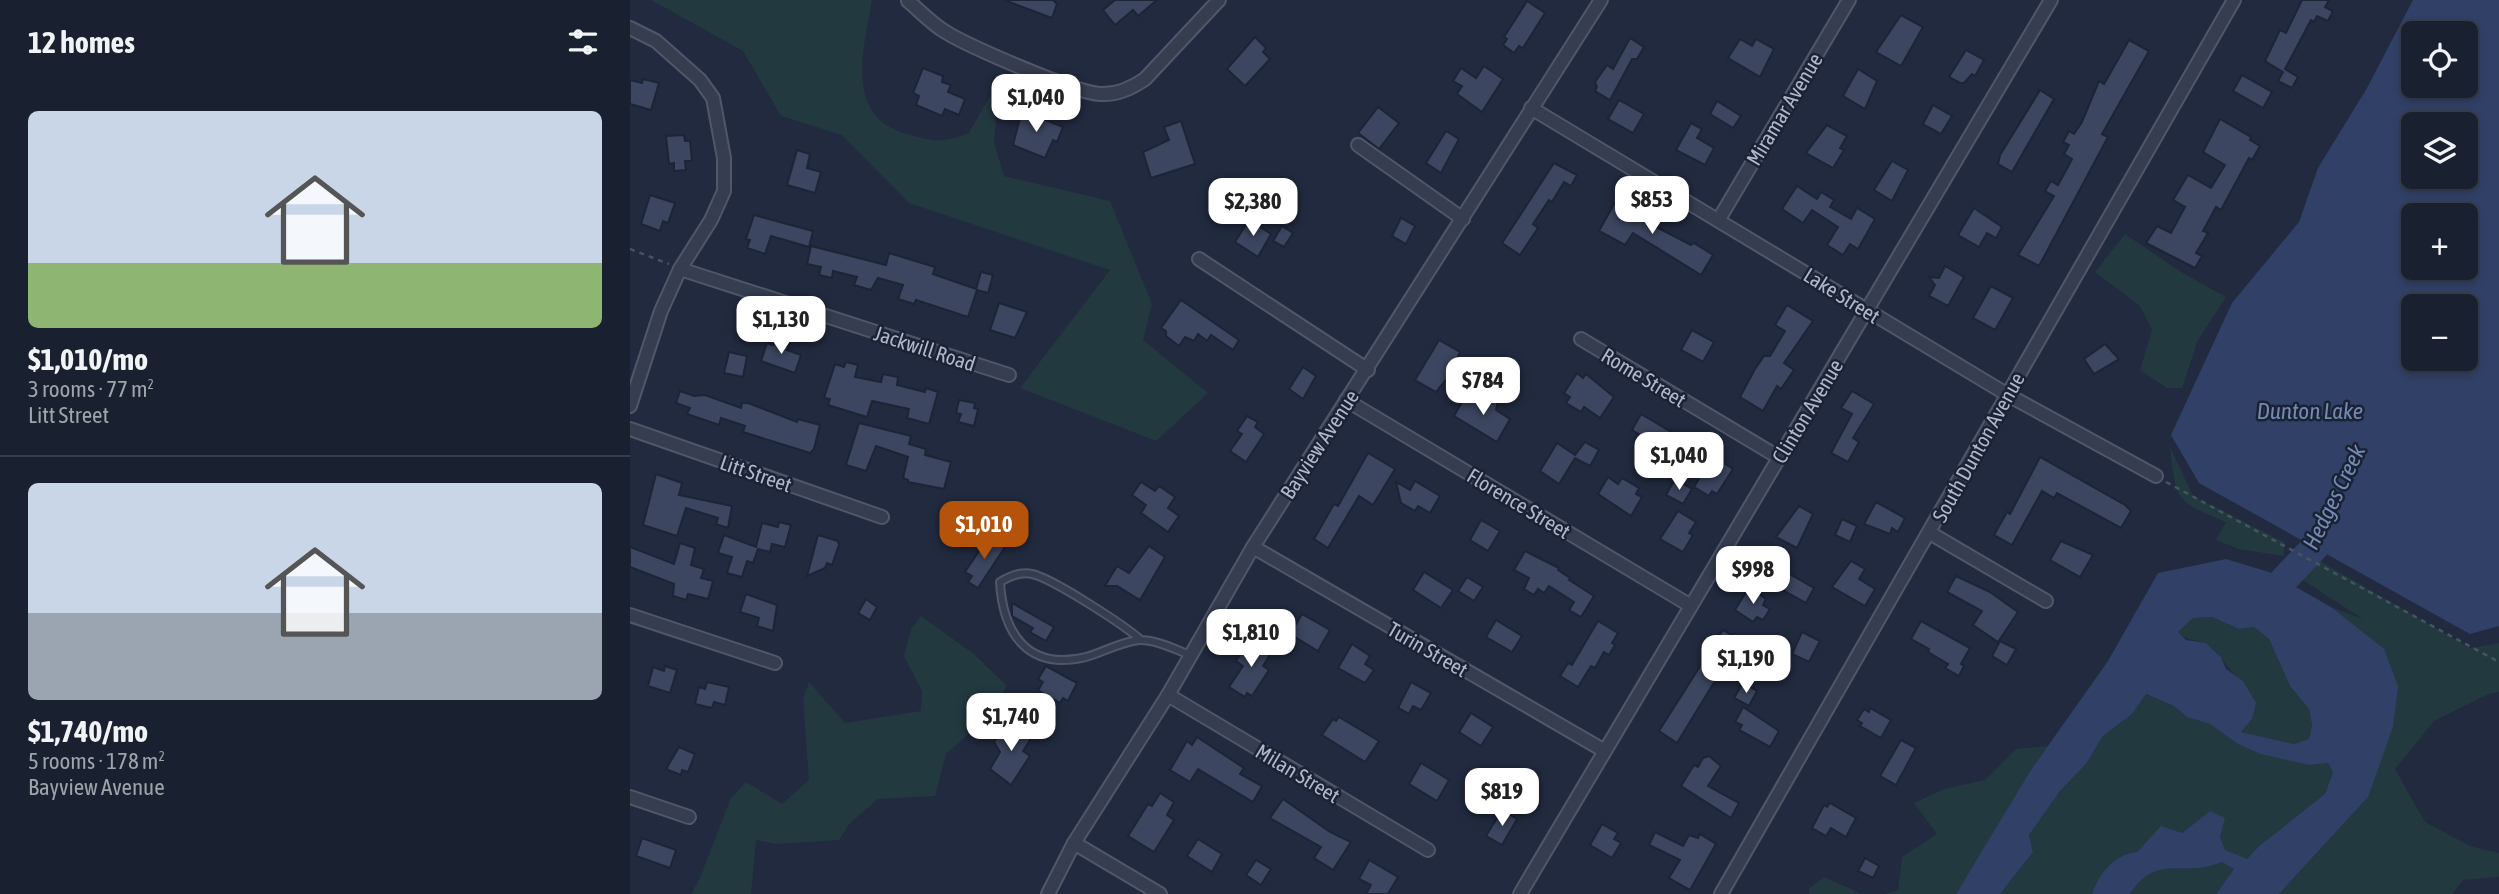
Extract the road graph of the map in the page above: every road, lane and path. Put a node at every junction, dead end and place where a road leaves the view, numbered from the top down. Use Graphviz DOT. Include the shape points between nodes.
graph roads {
  1 [pos="1219,0"];
  2 [pos="1601,0"];
  3 [pos="1849,0"];
  4 [pos="2051,0"];
  5 [pos="2234,0"];
  6 [pos="908,1"];
  7 [pos="630,27"];
  8 [pos="1531,108"];
  9 [pos="1358,145"];
  10 [pos="1463,219"];
  11 [pos="1719,219"];
  12 [pos="630,249"];
  13 [pos="1199,259"];
  14 [pos="680,268"];
  15 [pos="1868,312"];
  16 [pos="1581,339"];
  17 [pos="1368,370"];
  18 [pos="1009,375"];
  19 [pos="2008,395"];
  20 [pos="1346,400"];
  21 [pos="630,406"];
  22 [pos="630,429"];
  23 [pos="1778,457"];
  24 [pos="2156,476"];
  25 [pos="882,517"];
  26 [pos="1930,533"];
  27 [pos="1253,547"];
  28 [pos="2046,601"];
  29 [pos="1691,606"];
  30 [pos="630,615"];
  31 [pos="1141,640"];
  32 [pos="1191,655"];
  33 [pos="2499,662"];
  34 [pos="775,663"];
  35 [pos="1168,695"];
  36 [pos="1603,750"];
  37 [pos="630,797"];
  38 [pos="689,817"];
  39 [pos="1074,843"];
  40 [pos="1428,850"];
  41 [pos="1048,894"];
  42 [pos="1160,894"];
  43 [pos="1520,894"];
  44 [pos="1721,894"];
  1 -- 6 [label="street" via="1145,79 1133,87 1100,94 965,42 940,29"];
  2 -- 8 [label="street, Bayview Avenue"];
  3 -- 11 [label="street, Miramar Avenue"];
  4 -- 15 [label="street, Clinton Avenue"];
  5 -- 19 [label="street, South Dunton Avenue"];
  7 -- 14 [label="street" via="656,41 700,80 713,98 719,121 724,191"];
  8 -- 10 [label="street, Bayview Avenue"];
  8 -- 11 [label="street, Lake Street"];
  9 -- 10 [label="street"];
  10 -- 17 [label="street, Bayview Avenue"];
  11 -- 15 [label="street, Lake Street"];
  12 -- 14 [label="path"];
  13 -- 17 [label="street"];
  14 -- 18 [label="street, Jackwill Road"];
  14 -- 21 [label="street"];
  15 -- 19 [label="street, Lake Street"];
  15 -- 23 [label="street, Clinton Avenue"];
  16 -- 23 [label="street, Rome Street"];
  17 -- 20 [label="street, Bayview Avenue"];
  19 -- 24 [label="street, Lake Street"];
  19 -- 26 [label="street, South Dunton Avenue"];
  20 -- 27 [label="street, Bayview Avenue"];
  20 -- 29 [label="street, Florence Street"];
  22 -- 25 [label="street, Litt Street"];
  23 -- 29 [label="street, Clinton Avenue"];
  24 -- 33 [label="path"];
  26 -- 28 [label="street"];
  26 -- 44 [label="street, South Dunton Avenue"];
  27 -- 32 [label="street, Bayview Avenue"];
  27 -- 36 [label="street, Turin Street"];
  29 -- 36 [label="street, Clinton Avenue"];
  30 -- 34 [label="street"];
  31 -- 31 [label="lane" via="1074,659 1025,649 1007,622 1000,582 1032,573"];
  31 -- 32 [label="lane"];
  32 -- 35 [label="street, Bayview Avenue"];
  35 -- 39 [label="street, Bayview Avenue"];
  35 -- 40 [label="street, Milan Street"];
  36 -- 43 [label="street, Clinton Avenue"];
  37 -- 38 [label="street"];
  39 -- 41 [label="street, Bayview Avenue"];
  39 -- 42 [label="street"];
}
